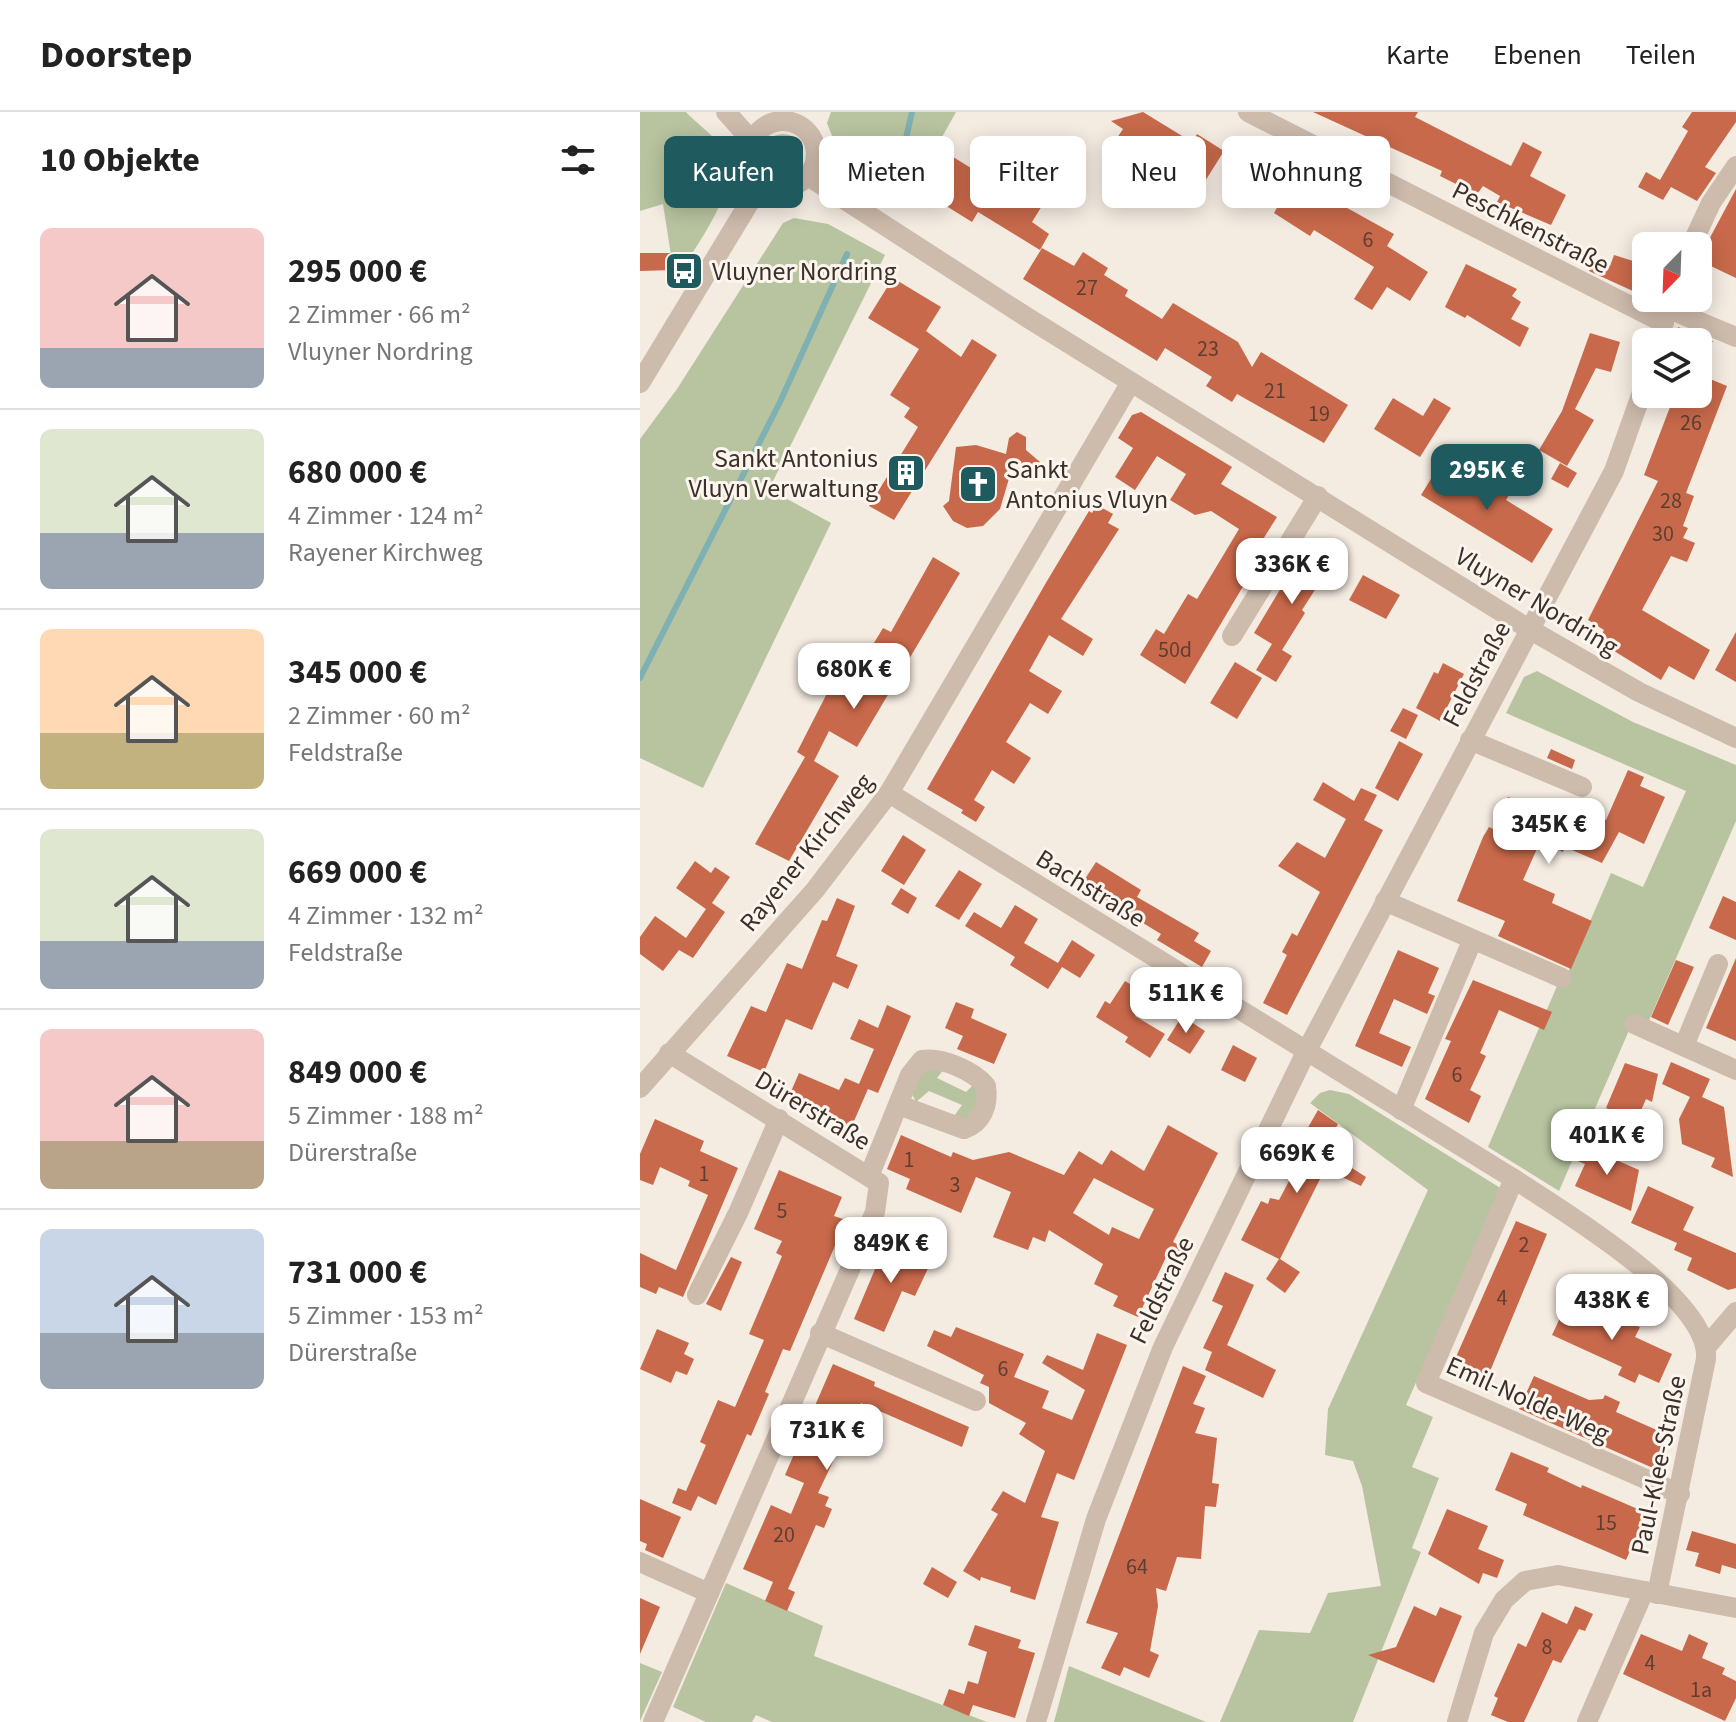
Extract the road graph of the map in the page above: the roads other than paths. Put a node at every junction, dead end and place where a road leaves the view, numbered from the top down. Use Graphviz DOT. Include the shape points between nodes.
graph roads {
  1 [pos="726,112"];
  2 [pos="1248,112"];
  3 [pos="806,119"];
  4 [pos="748,136"];
  5 [pos="756,136"];
  6 [pos="1736,166"];
  7 [pos="808,176"];
  8 [pos="803,179"];
  9 [pos="746,208"];
  10 [pos="1698,232"];
  11 [pos="1666,318"];
  12 [pos="1736,337"];
  13 [pos="1131,382"];
  14 [pos="640,383"];
  15 [pos="1636,408"];
  16 [pos="1318,496"];
  17 [pos="1529,629"];
  18 [pos="1232,636"];
  19 [pos="1736,738"];
  20 [pos="1470,740"];
  21 [pos="1582,787"];
  22 [pos="889,793"];
  23 [pos="1385,901"];
  24 [pos="1472,941"];
  25 [pos="1718,964"];
  26 [pos="1562,978"];
  27 [pos="1634,1024"];
  28 [pos="1684,1046"];
  29 [pos="1306,1052"];
  30 [pos="669,1053"];
  31 [pos="1736,1070"];
  32 [pos="640,1088"];
  33 [pos="899,1105"];
  34 [pos="1401,1110"];
  35 [pos="779,1119"];
  36 [pos="870,1174"];
  37 [pos="1514,1179"];
  38 [pos="697,1295"];
  39 [pos="1736,1312"];
  40 [pos="820,1333"];
  41 [pos="1707,1346"];
  42 [pos="976,1401"];
  43 [pos="1680,1494"];
  44 [pos="640,1562"];
  45 [pos="709,1593"];
  46 [pos="1650,1593"];
  47 [pos="1736,1608"];
  48 [pos="1462,1720"];
  49 [pos="653,1722"];
  50 [pos="1036,1722"];
  51 [pos="1587,1722"];
  1 -- 4 [label="street"];
  2 -- 11 [label="street, Peschkenstraße"];
  3 -- 5 [label="street" via="766,125"];
  3 -- 7 [label="street" via="816,153"];
  6 -- 10 [label="street"];
  7 -- 8 [label="street"];
  7 -- 13 [label="street, Vluyner Nordring"];
  9 -- 14 [label="street"];
  11 -- 12 [label="street, Peschkenstraße"];
  13 -- 16 [label="street, Vluyner Nordring"];
  13 -- 22 [label="street, Rayener Kirchweg"];
  15 -- 17 [label="street, Feldstraße" via="1614,471"];
  16 -- 17 [label="street, Vluyner Nordring"];
  16 -- 18 [label="street"];
  17 -- 19 [label="street, Vluyner Nordring" via="1639,692"];
  17 -- 20 [label="street, Feldstraße"];
  20 -- 21 [label="street"];
  20 -- 23 [label="street, Feldstraße"];
  22 -- 29 [label="street, Bachstraße"];
  22 -- 30 [label="street, Rayener Kirchweg" via="815,890"];
  23 -- 24 [label="street"];
  23 -- 29 [label="street, Feldstraße"];
  24 -- 26 [label="street"];
  24 -- 34 [label="street"];
  25 -- 28 [label="street"];
  27 -- 28 [label="street"];
  28 -- 31 [label="street"];
  29 -- 34 [label="street, Paul-Klee-Straße"];
  29 -- 50 [label="street, Feldstraße" via="1146,1383 1096,1519"];
  30 -- 32 [label="street, Rayener Kirchweg"];
  30 -- 35 [label="street, Dürerstraße"];
  33 -- 36 [label="street"];
  34 -- 37 [label="street, Paul-Klee-Straße"];
  35 -- 36 [label="street, Dürerstraße"];
  35 -- 38 [label="street"];
  36 -- 40 [label="street, Dürerstraße" via="879,1183 875,1212"];
  37 -- 41 [label="street, Paul-Klee-Straße" via="1670,1293 1687,1309"];
  37 -- 43 [label="street, Emil-Nolde-Weg" via="1426,1383"];
  39 -- 41 [label="street, Paul-Klee-Straße"];
  40 -- 42 [label="street"];
  40 -- 45 [label="street, Dürerstraße"];
  41 -- 43 [label="street, Paul-Klee-Straße"];
  43 -- 46 [label="street, Paul-Klee-Straße"];
  44 -- 45 [label="street"];
  45 -- 49 [label="street, Dürerstraße"];
  46 -- 47 [label="street"];
  46 -- 48 [label="street" via="1558,1575 1525,1581 1504,1600 1484,1633"];
  46 -- 51 [label="street, Paul-Klee-Straße"];
}
